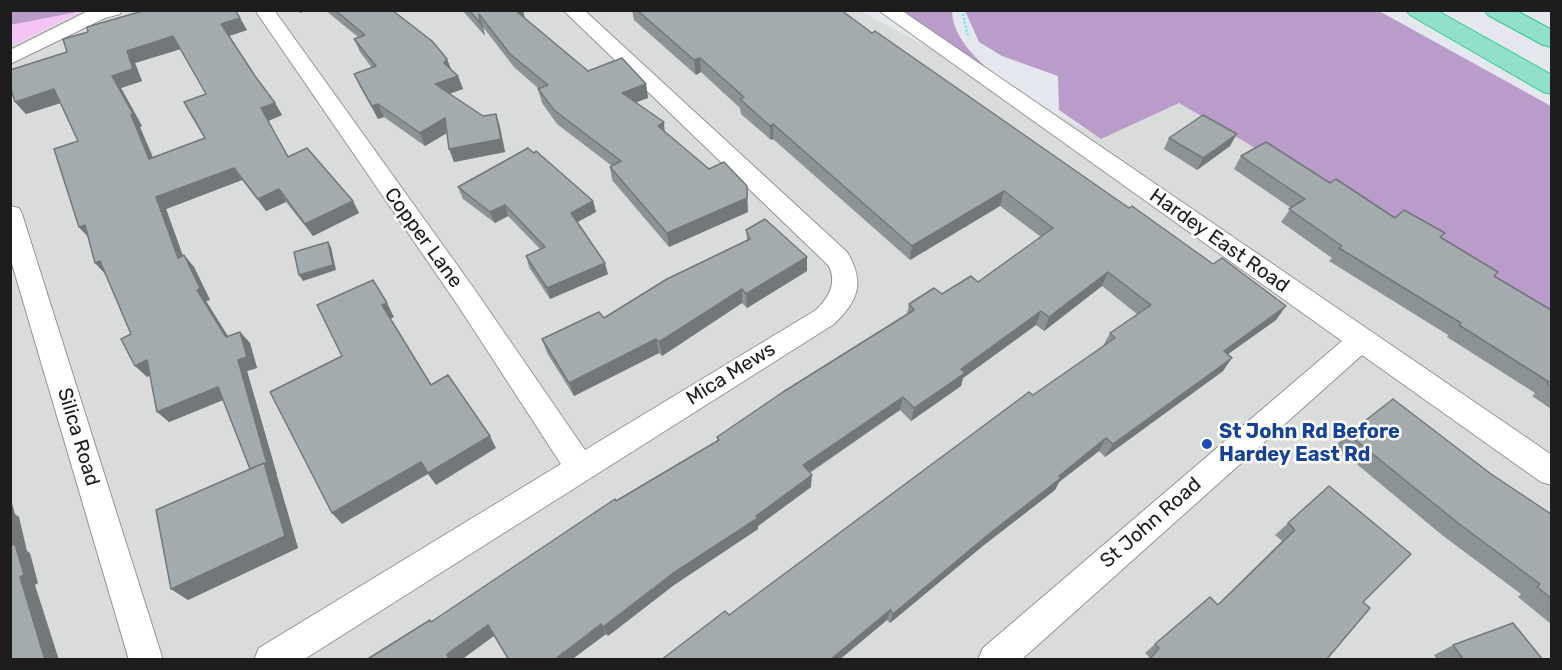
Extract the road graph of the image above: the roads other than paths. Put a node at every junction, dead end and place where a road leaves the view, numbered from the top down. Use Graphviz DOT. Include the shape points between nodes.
graph roads {
  1 [pos="113,10"];
  2 [pos="264,10"];
  3 [pos="572,10"];
  4 [pos="887,10"];
  5 [pos="1418,10"];
  6 [pos="1496,10"];
  7 [pos="1551,40"];
  8 [pos="10,58"];
  9 [pos="1551,86"];
  10 [pos="10,214"];
  11 [pos="1361,340"];
  12 [pos="580,467"];
  13 [pos="1551,472"];
  14 [pos="146,660"];
  15 [pos="271,660"];
  16 [pos="995,660"];
  1 -- 8 [label="street"];
  2 -- 12 [label="street, Copper Lane"];
  3 -- 12 [label="street, Mica Mews" via="838,259 846,280 838,304 825,317"];
  4 -- 11 [label="street, Hardey East Road"];
  5 -- 9 [label="highway"];
  6 -- 7 [label="highway"];
  10 -- 14 [label="street, Silica Road"];
  11 -- 13 [label="street, Hardey East Road"];
  11 -- 16 [label="street, St John Road"];
  12 -- 15 [label="street, Mica Mews"];
}
